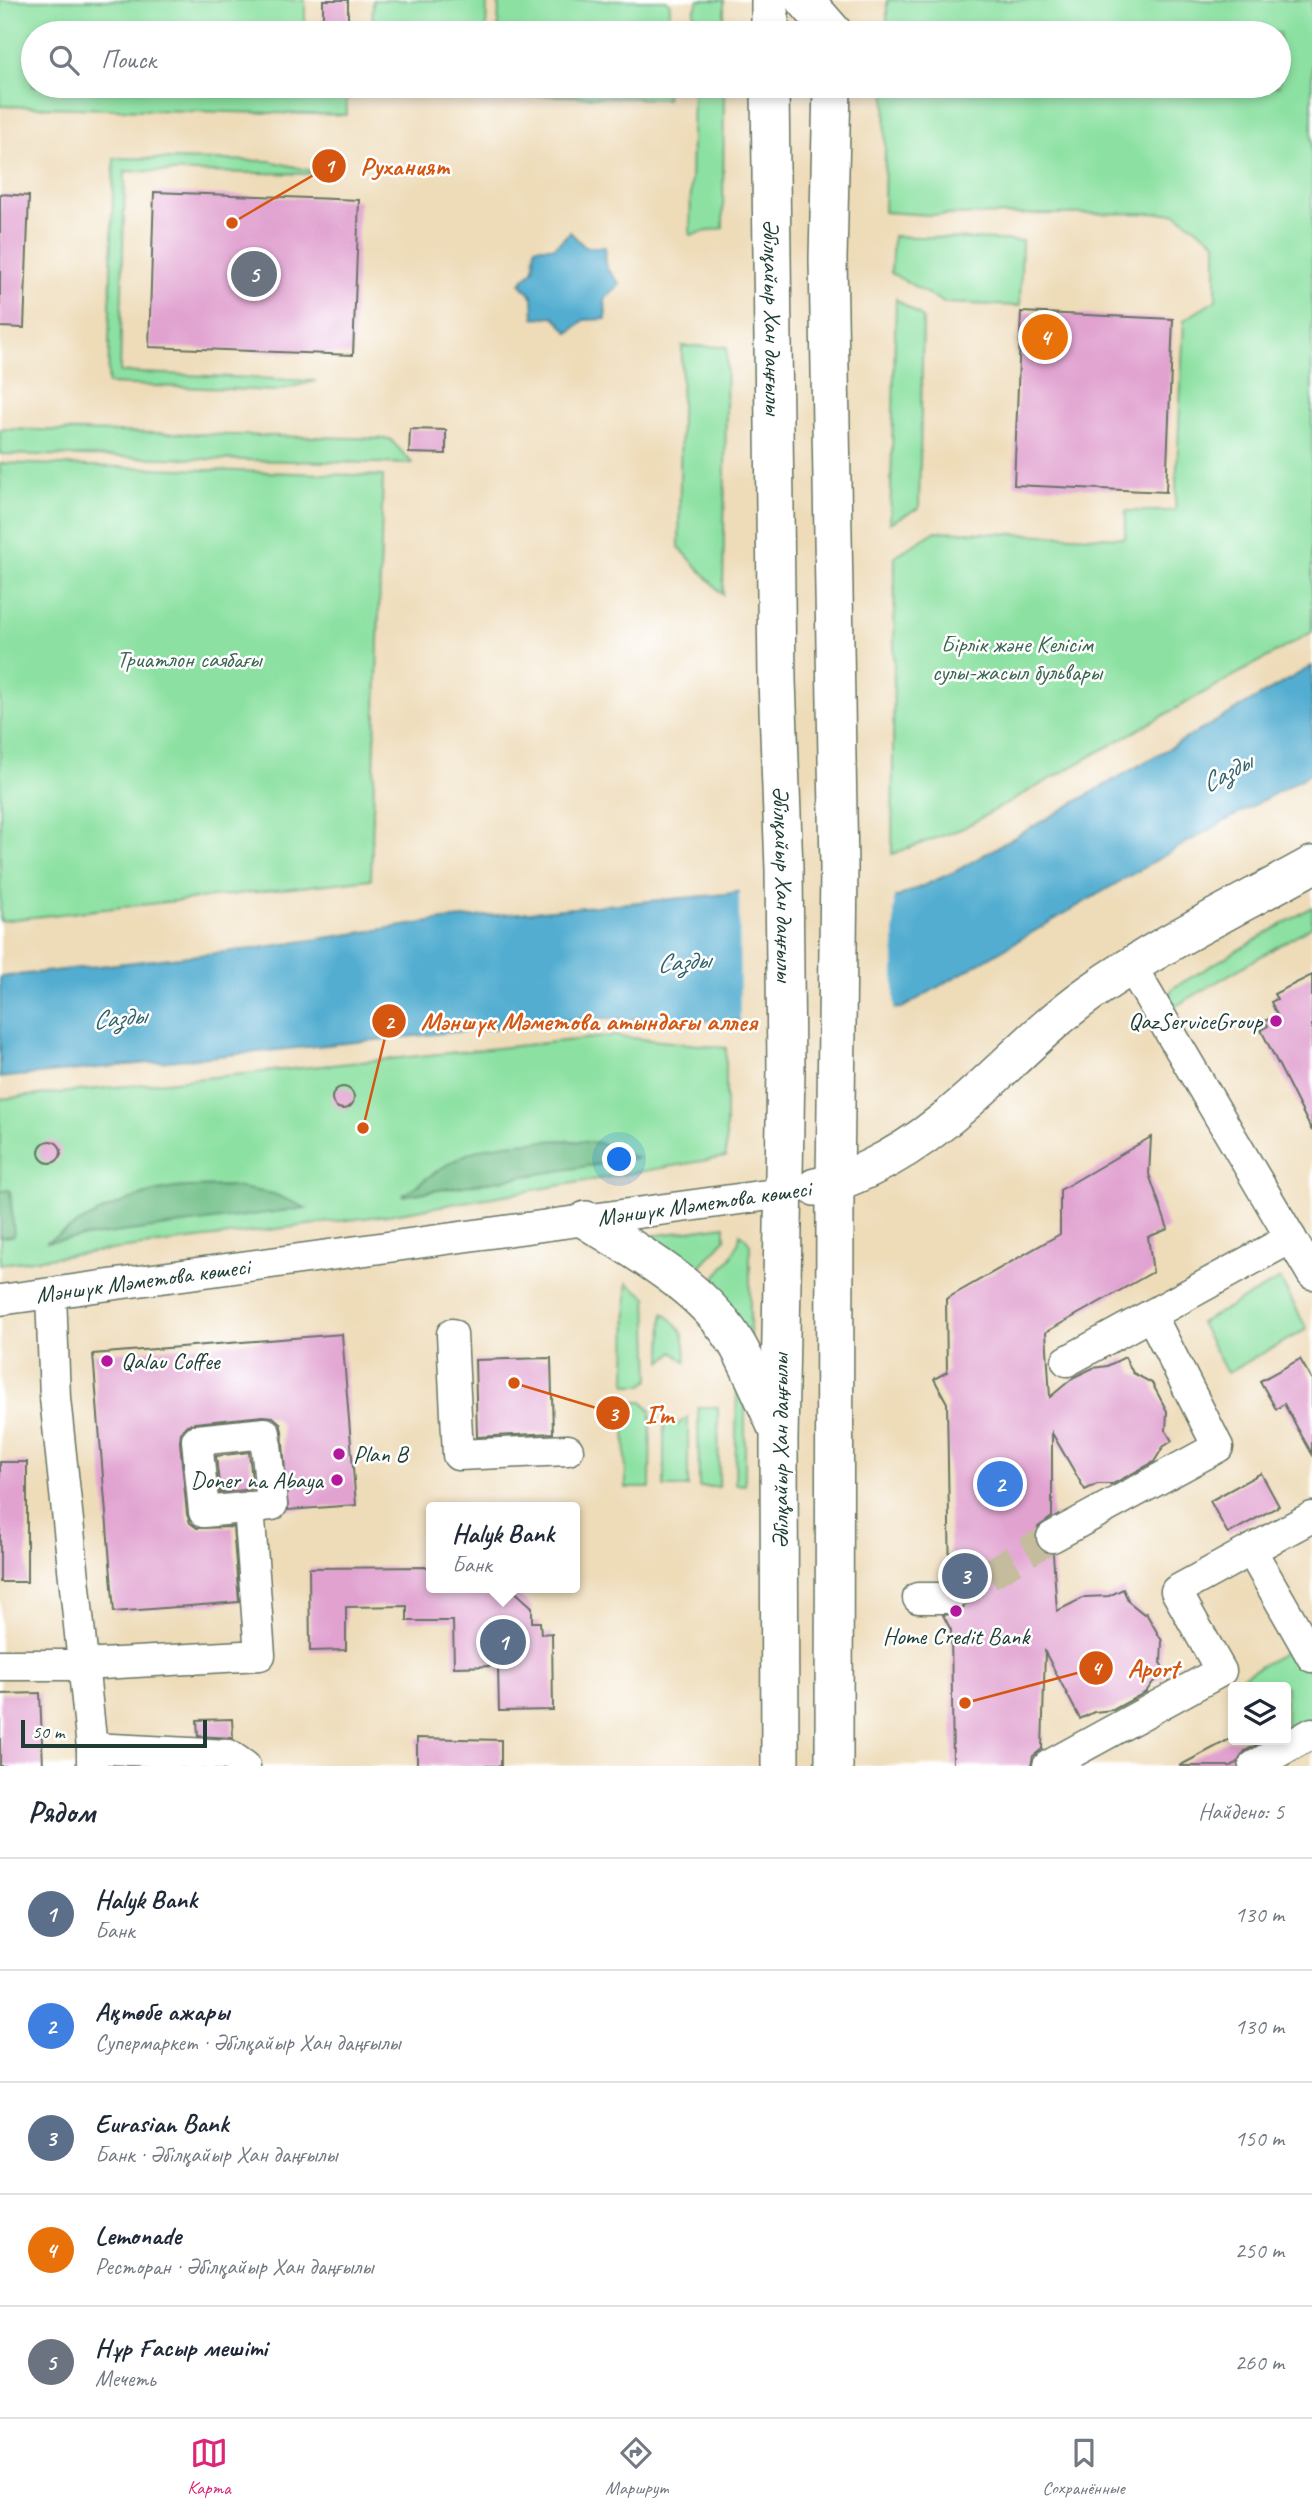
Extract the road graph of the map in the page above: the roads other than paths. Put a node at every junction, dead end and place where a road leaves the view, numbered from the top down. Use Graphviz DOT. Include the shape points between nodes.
graph roads {
  1 [pos="770,0"];
  2 [pos="805,0"];
  3 [pos="770,21"];
  4 [pos="832,21"];
  5 [pos="771,98"];
  6 [pos="832,98"];
  7 [pos="773,432"];
  8 [pos="832,544"];
  9 [pos="1312,865"];
  10 [pos="1131,966"];
  11 [pos="835,1184"];
  12 [pos="783,1193"];
  13 [pos="586,1220"];
  14 [pos="1291,1238"];
  15 [pos="1312,1274"];
  16 [pos="51,1294"];
  17 [pos="0,1300"];
  18 [pos="1152,1315"];
  19 [pos="452,1334"];
  20 [pos="1067,1361"];
  21 [pos="779,1432"];
  22 [pos="568,1450"];
  23 [pos="835,1493"];
  24 [pos="780,1494"];
  25 [pos="248,1507"];
  26 [pos="1312,1517"];
  27 [pos="1052,1537"];
  28 [pos="1251,1550"];
  29 [pos="918,1598"];
  30 [pos="950,1598"];
  31 [pos="1312,1657"];
  32 [pos="0,1665"];
  33 [pos="83,1665"];
  34 [pos="1312,1733"];
  35 [pos="92,1757"];
  36 [pos="780,1758"];
  37 [pos="834,1760"];
  38 [pos="245,1766"];
  39 [pos="1048,1766"];
  40 [pos="1254,1766"];
  1 -- 3 [label="main road"];
  2 -- 4 [label="main road"];
  5 -- 7 [label="main road, Әбілқайыр Хан даңғылы"];
  6 -- 8 [label="main road" via="827,233"];
  7 -- 8 [label="main road" via="787,500 798,521 811,535"];
  7 -- 12 [label="main road, Әбілқайыр Хан даңғылы" via="784,869"];
  8 -- 11 [label="main road" via="839,868"];
  9 -- 10 [label="main road, Мәншүк Мәметова көшесі"];
  10 -- 11 [label="main road, Мәншүк Мәметова көшесі" via="1088,994 964,1107 893,1157"];
  10 -- 14 [label="street"];
  11 -- 12 [label="main road, Мәншүк Мәметова көшесі"];
  11 -- 23 [label="main road"];
  12 -- 13 [label="street, Мәншүк Мәметова көшесі"];
  12 -- 21 [label="main road, Әбілқайыр Хан даңғылы"];
  13 -- 16 [label="street, Мәншүк Мәметова көшесі"];
  13 -- 21 [label="main road" via="674,1279 712,1313 737,1345"];
  14 -- 15 [label="street"];
  14 -- 18 [label="street"];
  16 -- 17 [label="street, Мәншүк Мәметова көшесі"];
  16 -- 33 [label="street" via="55,1398"];
  18 -- 20 [label="street"];
  18 -- 27 [label="street" via="1218,1447"];
  19 -- 22 [label="street" via="458,1455"];
  21 -- 24 [label="main road, Әбілқайыр Хан даңғылы"];
  23 -- 24 [label="main road"];
  23 -- 37 [label="main road"];
  24 -- 36 [label="main road, Әбілқайыр Хан даңғылы"];
  25 -- 33 [label="street" via="260,1655"];
  26 -- 28 [label="street"];
  28 -- 31 [label="street"];
  28 -- 39 [label="street" via="1176,1591 1221,1671"];
  29 -- 30 [label="street"];
  32 -- 33 [label="street"];
  33 -- 35 [label="street"];
  34 -- 40 [label="street"];
  35 -- 38 [label="street" via="229,1755"];
  36 -- 37 [label="main road"];
}
